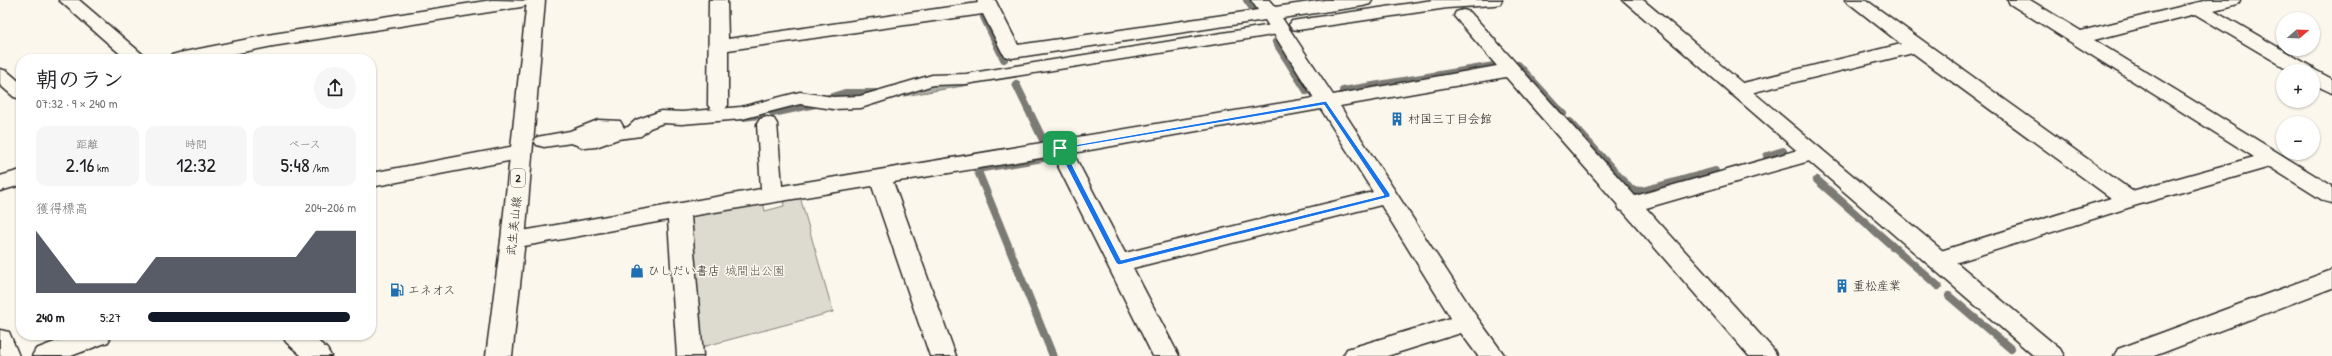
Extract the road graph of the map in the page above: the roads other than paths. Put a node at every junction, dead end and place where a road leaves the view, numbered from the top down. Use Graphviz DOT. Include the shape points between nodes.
graph roads {
  1 [pos="68,0"];
  2 [pos="718,0"];
  3 [pos="1363,0"];
  4 [pos="1494,0"];
  5 [pos="1632,0"];
  6 [pos="1854,0"];
  7 [pos="2017,0"];
  8 [pos="2231,0"];
  9 [pos="528,2"];
  10 [pos="988,4"];
  11 [pos="2198,8"];
  12 [pos="1268,14"];
  13 [pos="1463,16"];
  14 [pos="1298,26"];
  15 [pos="2078,38"];
  16 [pos="718,46"];
  17 [pos="1916,46"];
  18 [pos="132,54"];
  19 [pos="204,54"];
  20 [pos="2293,64"];
  21 [pos="1511,70"];
  22 [pos="0,75"];
  23 [pos="2320,80"];
  24 [pos="2332,87"];
  25 [pos="16,89"];
  26 [pos="1738,90"];
  27 [pos="1326,103"];
  28 [pos="718,105"];
  29 [pos="766,115"];
  30 [pos="544,141"];
  31 [pos="1060,148"];
  32 [pos="521,152"];
  33 [pos="1812,153"];
  34 [pos="2273,159"];
  35 [pos="880,176"];
  36 [pos="16,179"];
  37 [pos="376,179"];
  38 [pos="0,184"];
  39 [pos="772,194"];
  40 [pos="1388,196"];
  41 [pos="2332,196"];
  42 [pos="2129,200"];
  43 [pos="1628,205"];
  44 [pos="679,210"];
  45 [pos="513,240"];
  46 [pos="1939,260"];
  47 [pos="1119,263"];
  48 [pos="2332,279"];
  49 [pos="1467,322"];
  50 [pos="0,339"];
  51 [pos="86,340"];
  52 [pos="300,340"];
  53 [pos="6,356"];
  54 [pos="45,356"];
  55 [pos="318,356"];
  56 [pos="499,356"];
  57 [pos="690,356"];
  58 [pos="943,356"];
  59 [pos="1166,356"];
  60 [pos="1356,356"];
  61 [pos="1492,356"];
  62 [pos="1764,356"];
  63 [pos="2051,356"];
  64 [pos="2127,356"];
  1 -- 18 [label="street"];
  2 -- 16 [label="street"];
  3 -- 12 [label="street"];
  4 -- 14 [label="street" via="1447,3"];
  5 -- 26 [label="street"];
  6 -- 17 [label="street"];
  7 -- 15 [label="street"];
  8 -- 11 [label="street"];
  9 -- 19 [label="street" via="273,40"];
  9 -- 32 [label="street, 武生美山線 / 2"];
  10 -- 12 [label="street" via="1012,52"];
  10 -- 16 [label="street"];
  11 -- 15 [label="street"];
  11 -- 20 [label="street"];
  12 -- 27 [label="street"];
  12 -- 29 [label="street" via="966,79 932,80 861,102 833,103 800,98"];
  13 -- 21 [label="street"];
  15 -- 34 [label="street"];
  16 -- 28 [label="street"];
  17 -- 26 [label="street"];
  17 -- 42 [label="street"];
  21 -- 27 [label="street"];
  21 -- 43 [label="street"];
  22 -- 25 [label="street"];
  23 -- 24 [label="street"];
  26 -- 33 [label="street"];
  27 -- 31 [label="street"];
  27 -- 40 [label="street"];
  29 -- 30 [label="street" via="742,113 682,118 661,117 643,124 634,132 622,134 613,126 604,125 588,128 575,136"];
  29 -- 39 [label="street"];
  31 -- 35 [label="street"];
  31 -- 47 [label="street"];
  32 -- 37 [label="street"];
  32 -- 45 [label="street, 武生美山線 / 2"];
  33 -- 43 [label="street"];
  33 -- 46 [label="street"];
  34 -- 41 [label="street"];
  34 -- 42 [label="street"];
  35 -- 39 [label="street"];
  35 -- 58 [label="street"];
  36 -- 38 [label="street"];
  39 -- 44 [label="street"];
  40 -- 47 [label="street"];
  40 -- 49 [label="street"];
  42 -- 46 [label="street"];
  43 -- 62 [label="street"];
  44 -- 45 [label="street"];
  44 -- 57 [label="street"];
  45 -- 56 [label="street, 武生美山線 / 2"];
  46 -- 63 [label="street"];
  47 -- 59 [label="street"];
  48 -- 64 [label="street"];
  49 -- 60 [label="street"];
  49 -- 61 [label="street"];
  50 -- 53 [label="street"];
  51 -- 54 [label="street"];
  52 -- 55 [label="street"];
}
